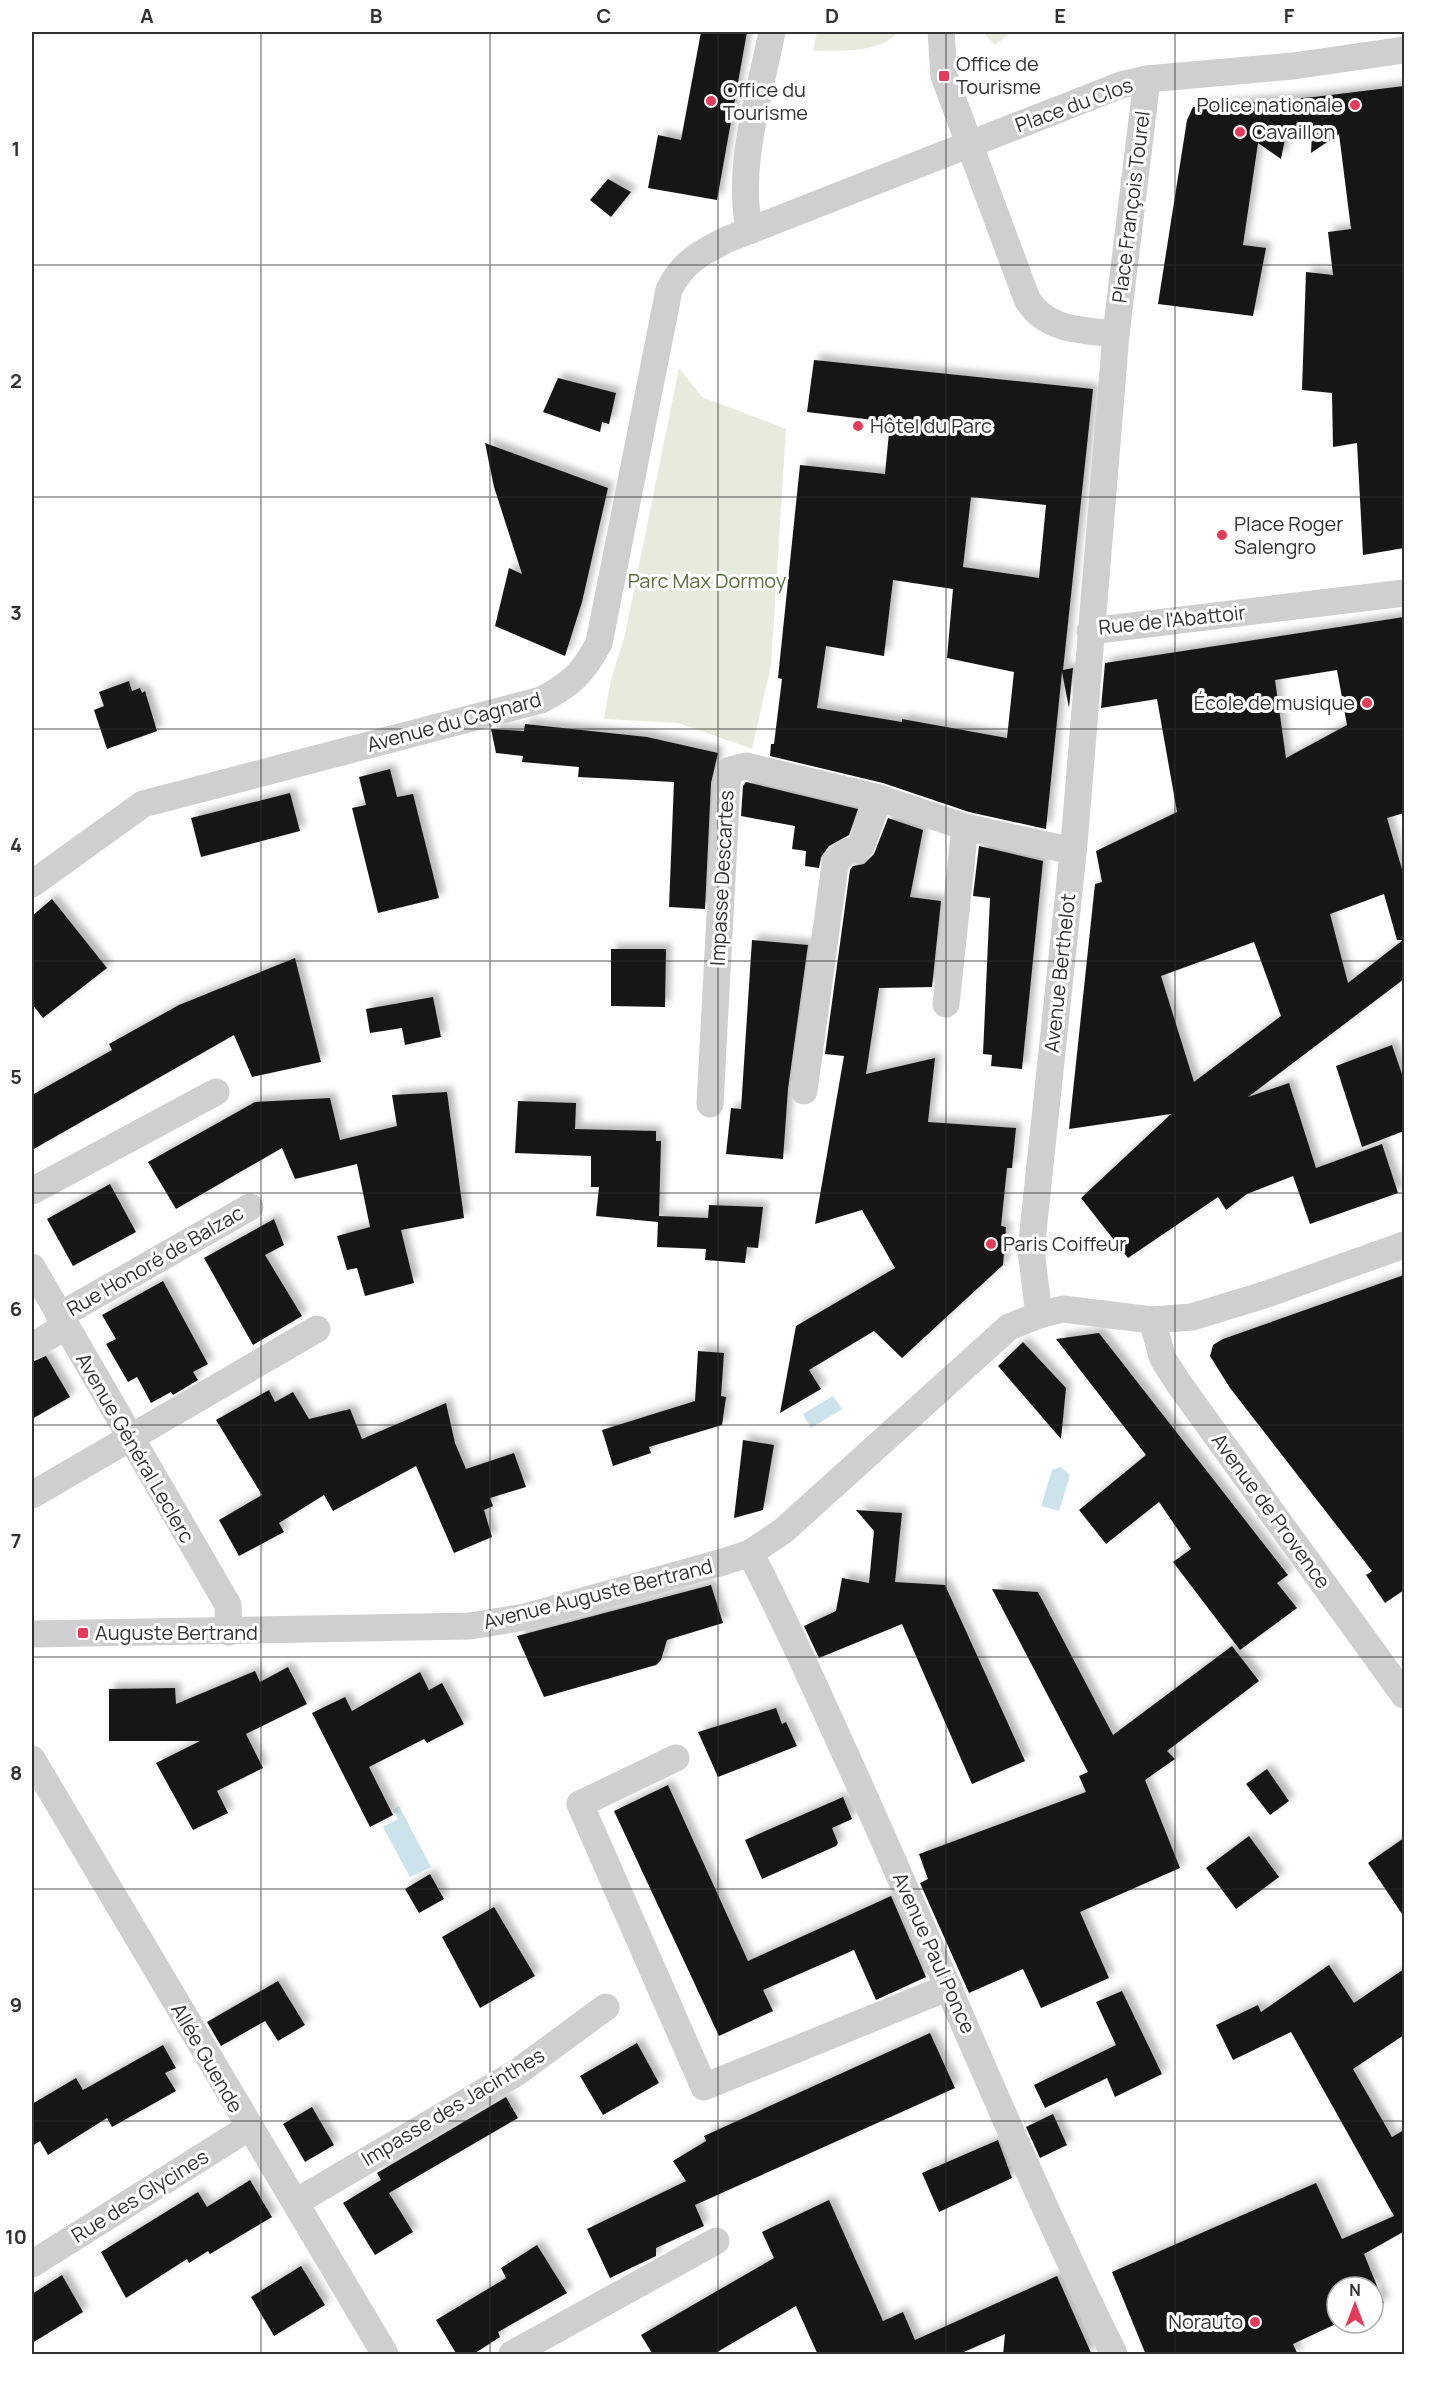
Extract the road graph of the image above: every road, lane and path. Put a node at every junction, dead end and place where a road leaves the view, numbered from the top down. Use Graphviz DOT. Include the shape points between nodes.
graph roads {
  1 [pos="772,32"];
  2 [pos="940,32"];
  3 [pos="1404,50"];
  4 [pos="1147,79"];
  5 [pos="970,143"];
  6 [pos="750,231"];
  7 [pos="1116,334"];
  8 [pos="1404,593"];
  9 [pos="1089,631"];
  10 [pos="879,798"];
  11 [pos="965,827"];
  12 [pos="1073,851"];
  13 [pos="32,884"];
  14 [pos="946,1004"];
  15 [pos="804,1091"];
  16 [pos="216,1092"];
  17 [pos="710,1104"];
  18 [pos="32,1191"];
  19 [pos="250,1206"];
  20 [pos="1404,1245"];
  21 [pos="32,1267"];
  22 [pos="1039,1315"];
  23 [pos="1152,1320"];
  24 [pos="62,1322"];
  25 [pos="317,1329"];
  26 [pos="32,1346"];
  27 [pos="130,1438"];
  28 [pos="32,1495"];
  29 [pos="750,1553"];
  30 [pos="229,1632"];
  31 [pos="32,1634"];
  32 [pos="1400,1679"];
  33 [pos="676,1758"];
  34 [pos="32,1759"];
  35 [pos="950,1987"];
  36 [pos="606,2007"];
  37 [pos="248,2128"];
  38 [pos="296,2202"];
  39 [pos="716,2241"];
  40 [pos="32,2264"];
  41 [pos="385,2355"];
  42 [pos="512,2355"];
  43 [pos="1114,2355"];
  1 -- 6 [label="street" via="744,176"];
  2 -- 5 [label="street" via="944,76"];
  3 -- 4 [label="street, Place du Clos" via="1293,66"];
  4 -- 5 [label="street, Place du Clos" via="1121,85"];
  4 -- 7 [label="street, Place François Tourel"];
  5 -- 6 [label="street"];
  5 -- 7 [label="street" via="1034,311 1048,322"];
  6 -- 13 [label="street, Avenue du Cagnard" via="693,257 676,273 669,290 599,643 584,671 563,689 541,700 143,804"];
  7 -- 9 [label="street, Rue de l'Abattoir"];
  8 -- 9 [label="street, Rue de l'Abattoir"];
  9 -- 12 [label="street, Avenue Berthelot"];
  10 -- 11 [label="street"];
  10 -- 15 [label="street" via="861,844 857,850 841,855 835,865"];
  10 -- 17 [label="street, Impasse Descartes" via="746,766 730,770 727,775"];
  11 -- 12 [label="street"];
  11 -- 14 [label="street"];
  12 -- 22 [label="street, Avenue Berthelot" via="1031,1250"];
  16 -- 18 [label="street"];
  19 -- 24 [label="street, Rue Honoré de Balzac"];
  20 -- 23 [label="street, Avenue Auguste Bertrand" via="1192,1317"];
  21 -- 24 [label="street, Avenue Général Leclerc"];
  22 -- 23 [label="street, Avenue Auguste Bertrand" via="1063,1309"];
  22 -- 29 [label="street, Avenue Auguste Bertrand" via="1009,1327 783,1531"];
  23 -- 32 [label="street, Avenue de Provence" via="1163,1359 1179,1384"];
  24 -- 26 [label="street, Rue Honoré de Balzac"];
  24 -- 27 [label="street, Avenue Général Leclerc"];
  25 -- 27 [label="street"];
  27 -- 28 [label="street"];
  27 -- 30 [label="street, Avenue Général Leclerc" via="228,1605"];
  29 -- 30 [label="street, Avenue Auguste Bertrand" via="498,1623 449,1628"];
  29 -- 35 [label="street, Avenue Paul Ponce" via="781,1611"];
  30 -- 31 [label="street, Avenue Auguste Bertrand"];
  33 -- 35 [label="street" via="580,1804 704,2087"];
  34 -- 37 [label="street, Allée Guende"];
  35 -- 43 [label="street, Avenue Paul Ponce" via="1068,2260"];
  36 -- 38 [label="street, Impasse des Jacinthes" via="516,2073"];
  37 -- 38 [label="street, Allée Guende"];
  37 -- 40 [label="street, Rue des Glycines"];
  38 -- 41 [label="street, Allée Guende"];
  39 -- 42 [label="street"];
}
